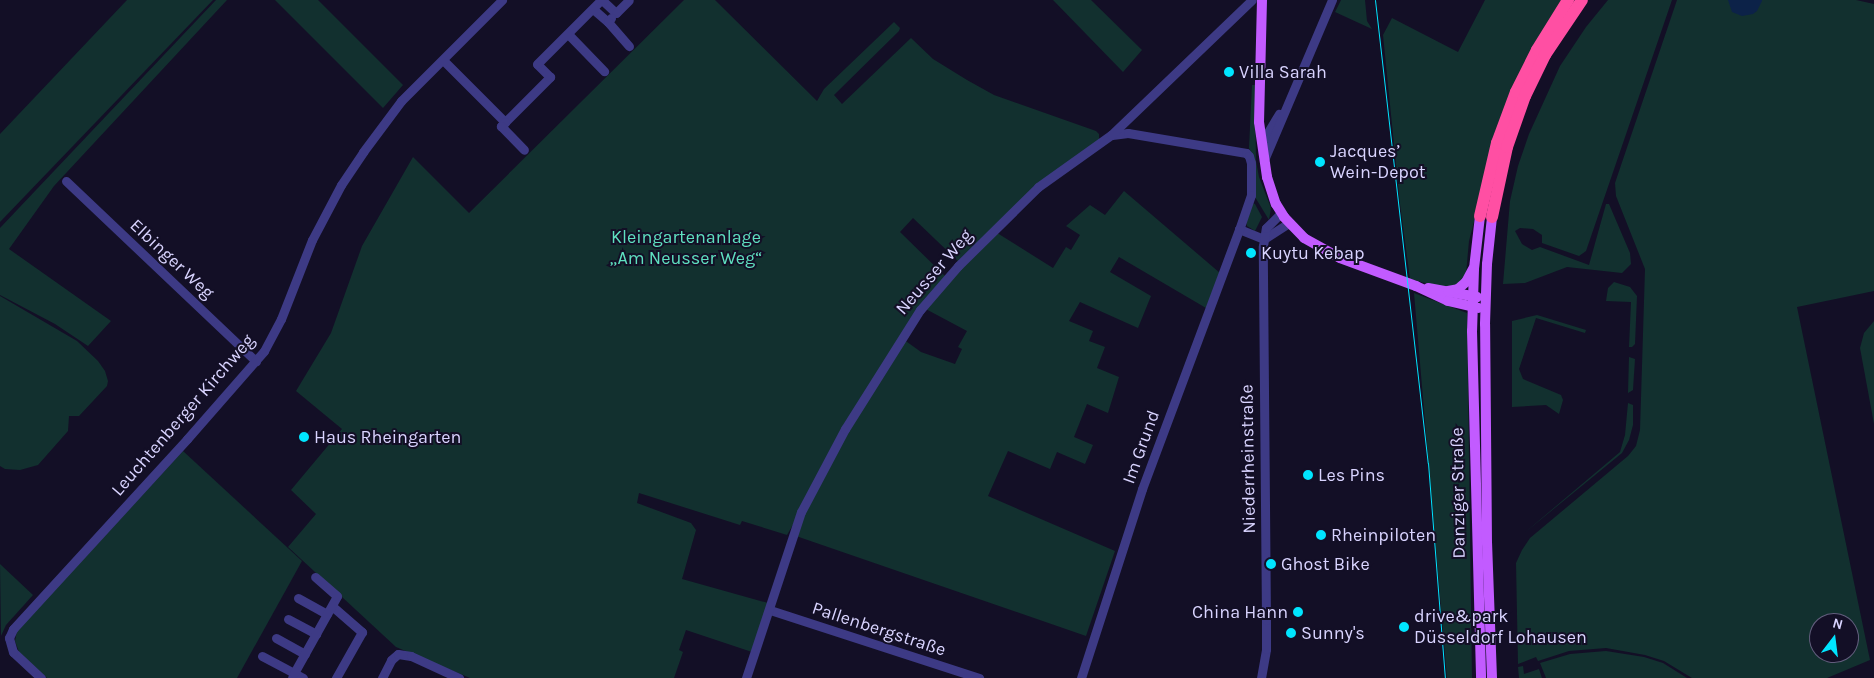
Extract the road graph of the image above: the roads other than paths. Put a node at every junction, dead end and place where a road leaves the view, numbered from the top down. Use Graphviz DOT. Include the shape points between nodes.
graph roads {
  1 [pos="502,0"];
  2 [pos="602,0"];
  3 [pos="629,0"];
  4 [pos="1252,0"];
  5 [pos="1262,0"];
  6 [pos="1332,0"];
  7 [pos="1568,0"];
  8 [pos="1582,0"];
  9 [pos="593,9"];
  10 [pos="616,13"];
  11 [pos="608,22"];
  12 [pos="568,34"];
  13 [pos="629,46"];
  14 [pos="443,60"];
  15 [pos="604,71"];
  16 [pos="1286,107"];
  17 [pos="1259,110"];
  18 [pos="1278,114"];
  19 [pos="505,122"];
  20 [pos="1112,135"];
  21 [pos="1262,142"];
  22 [pos="524,150"];
  23 [pos="1264,160"];
  24 [pos="66,181"];
  25 [pos="1281,213"];
  26 [pos="1486,216"];
  27 [pos="1289,223"];
  28 [pos="1239,229"];
  29 [pos="1264,239"];
  30 [pos="1474,268"];
  31 [pos="1416,286"];
  32 [pos="1445,292"];
  33 [pos="1472,302"];
  34 [pos="1486,303"];
  35 [pos="256,360"];
  36 [pos="315,577"];
  37 [pos="298,598"];
  38 [pos="329,610"];
  39 [pos="770,610"];
  40 [pos="288,618"];
  41 [pos="316,634"];
  42 [pos="276,638"];
  43 [pos="305,654"];
  44 [pos="262,656"];
  45 [pos="293,675"];
  46 [pos="41,678"];
  47 [pos="303,678"];
  48 [pos="336,678"];
  49 [pos="382,678"];
  50 [pos="459,678"];
  51 [pos="746,678"];
  52 [pos="979,678"];
  53 [pos="1081,678"];
  54 [pos="1261,678"];
  55 [pos="1481,678"];
  56 [pos="1492,678"];
  1 -- 14 [label="street, Leuchtenberger Kirchweg"];
  2 -- 9 [label="street"];
  2 -- 10 [label="street"];
  3 -- 10 [label="street"];
  4 -- 20 [label="street, Neusser Weg"];
  5 -- 17 [label="main road"];
  6 -- 16 [label="street"];
  7 -- 26 [label="highway, Danziger Straße" via="1516,92 1497,144"];
  8 -- 26 [label="highway, Danziger Straße" via="1545,55 1525,96"];
  9 -- 11 [label="street"];
  9 -- 12 [label="street"];
  10 -- 11 [label="street"];
  11 -- 13 [label="street"];
  12 -- 15 [label="street"];
  12 -- 19 [label="street" via="537,64 550,77"];
  14 -- 19 [label="street"];
  14 -- 35 [label="street, Leuchtenberger Kirchweg" via="401,101 341,185 312,240 270,341"];
  16 -- 18 [label="street"];
  16 -- 23 [label="street"];
  17 -- 18 [label="street" via="1268,115"];
  17 -- 21 [label="main road"];
  18 -- 21 [label="street"];
  19 -- 22 [label="street" via="501,126"];
  20 -- 28 [label="street" via="1128,133 1246,153 1251,163 1251,195"];
  20 -- 39 [label="street, Neusser Weg" via="1038,187 958,266 920,310 844,430 801,512"];
  21 -- 23 [label="main road"];
  23 -- 25 [label="main road" via="1270,187"];
  24 -- 35 [label="street, Elbinger Weg"];
  25 -- 27 [label="main road"];
  25 -- 29 [label="street, Niederrheinstraße" via="1266,228"];
  26 -- 30 [label="main road, Danziger Straße"];
  26 -- 34 [label="main road, Danziger Straße"];
  27 -- 29 [label="street"];
  27 -- 31 [label="main road" via="1319,248"];
  28 -- 29 [label="street"];
  28 -- 53 [label="street, Im Grund" via="1142,489"];
  29 -- 54 [label="street, Niederrheinstraße" via="1266,649"];
  30 -- 32 [label="main road" via="1458,289"];
  30 -- 33 [label="main road, Danziger Straße"];
  31 -- 32 [label="main road"];
  31 -- 33 [label="main road" via="1448,302"];
  32 -- 33 [label="main road"];
  33 -- 34 [label="main road"];
  33 -- 55 [label="main road, Danziger Straße"];
  34 -- 56 [label="main road, Danziger Straße" via="1487,543"];
  35 -- 46 [label="street, Leuchtenberger Kirchweg" via="13,629 9,638 13,652"];
  36 -- 38 [label="street" via="337,596"];
  37 -- 38 [label="street"];
  38 -- 41 [label="street"];
  38 -- 48 [label="street" via="362,632"];
  39 -- 51 [label="street, Neusser Weg"];
  39 -- 52 [label="street, Pallenbergstraße"];
  40 -- 41 [label="street"];
  41 -- 43 [label="street"];
  42 -- 43 [label="street"];
  43 -- 45 [label="street"];
  44 -- 45 [label="street"];
  45 -- 47 [label="street"];
  49 -- 50 [label="street" via="398,654 411,656"];
}
